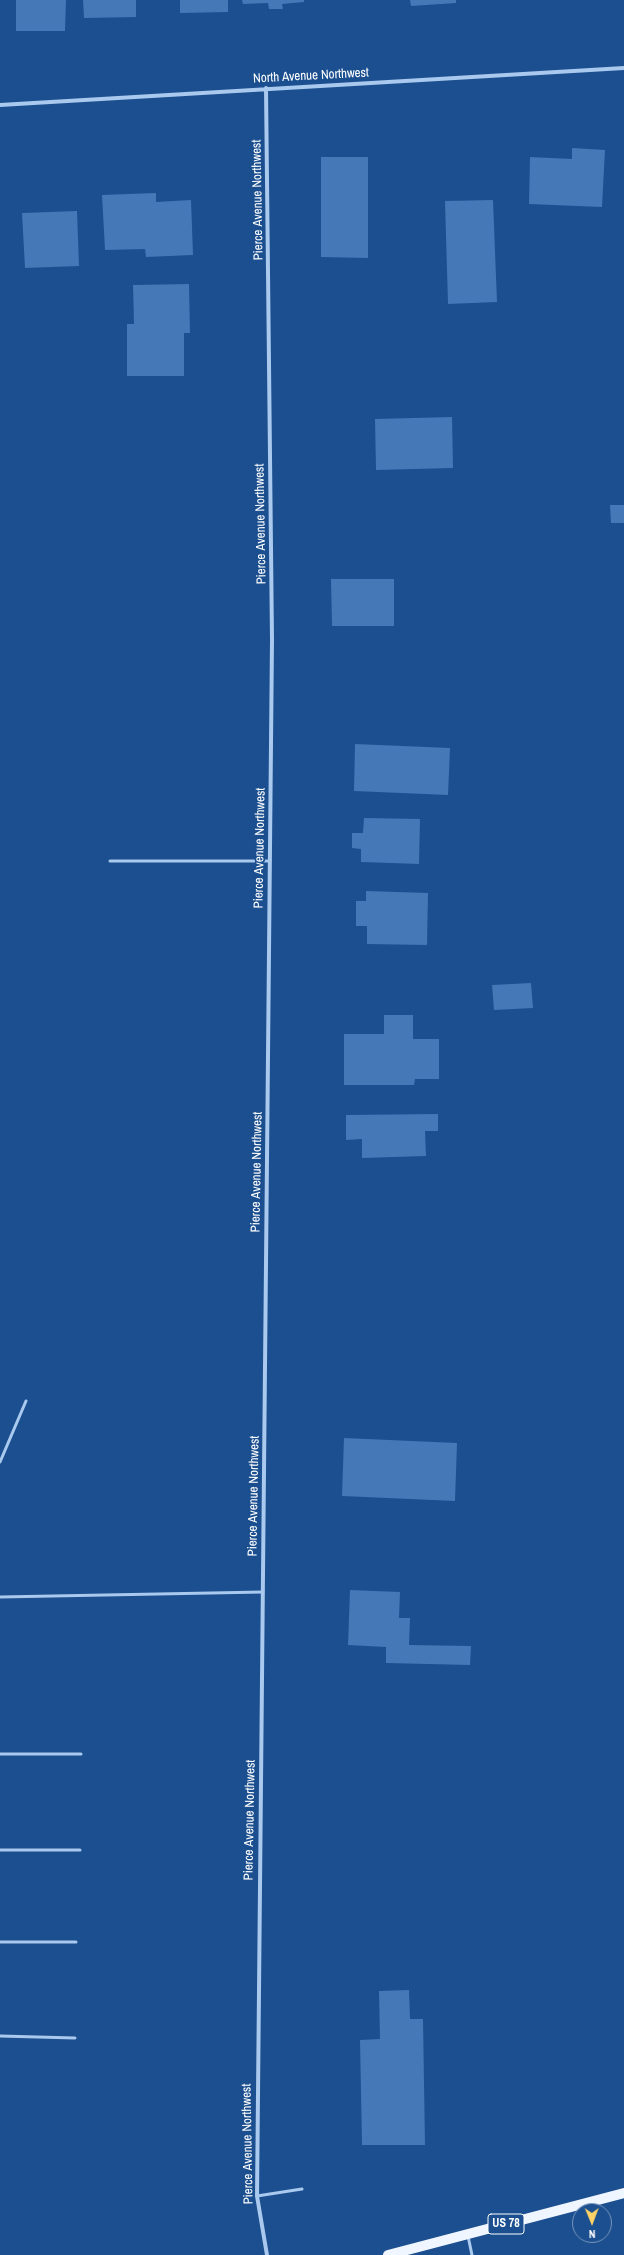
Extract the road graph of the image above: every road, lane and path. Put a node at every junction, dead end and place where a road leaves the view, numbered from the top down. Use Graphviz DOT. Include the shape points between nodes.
graph roads {
  1 [pos="624,68"];
  2 [pos="266,88"];
  3 [pos="0,105"];
  4 [pos="110,861"];
  5 [pos="270,861"];
  6 [pos="26,1401"];
  7 [pos="0,1462"];
  8 [pos="263,1592"];
  9 [pos="0,1597"];
  10 [pos="0,1754"];
  11 [pos="81,1754"];
  12 [pos="0,1850"];
  13 [pos="80,1850"];
  14 [pos="0,1942"];
  15 [pos="76,1942"];
  16 [pos="0,2036"];
  17 [pos="75,2038"];
  18 [pos="302,2189"];
  19 [pos="624,2193"];
  20 [pos="257,2196"];
  21 [pos="468,2234"];
  22 [pos="410,2252"];
  23 [pos="267,2255"];
  24 [pos="388,2255"];
  25 [pos="472,2255"];
  1 -- 2 [label="street, North Avenue Northwest"];
  2 -- 3 [label="street, North Avenue Northwest"];
  2 -- 5 [label="street, Pierce Avenue Northwest" via="272,640"];
  4 -- 5 [label="lane"];
  5 -- 8 [label="street, Pierce Avenue Northwest"];
  6 -- 7 [label="lane"];
  8 -- 9 [label="lane"];
  8 -- 20 [label="street, Pierce Avenue Northwest"];
  10 -- 11 [label="lane"];
  12 -- 13 [label="lane"];
  14 -- 15 [label="lane"];
  16 -- 17 [label="lane"];
  18 -- 20 [label="lane"];
  19 -- 21 [label="main road, US 78"];
  20 -- 23 [label="street, Pierce Avenue Northwest"];
  21 -- 22 [label="main road, US 78"];
  21 -- 25 [label="lane"];
  22 -- 24 [label="main road, US 78"];
}
